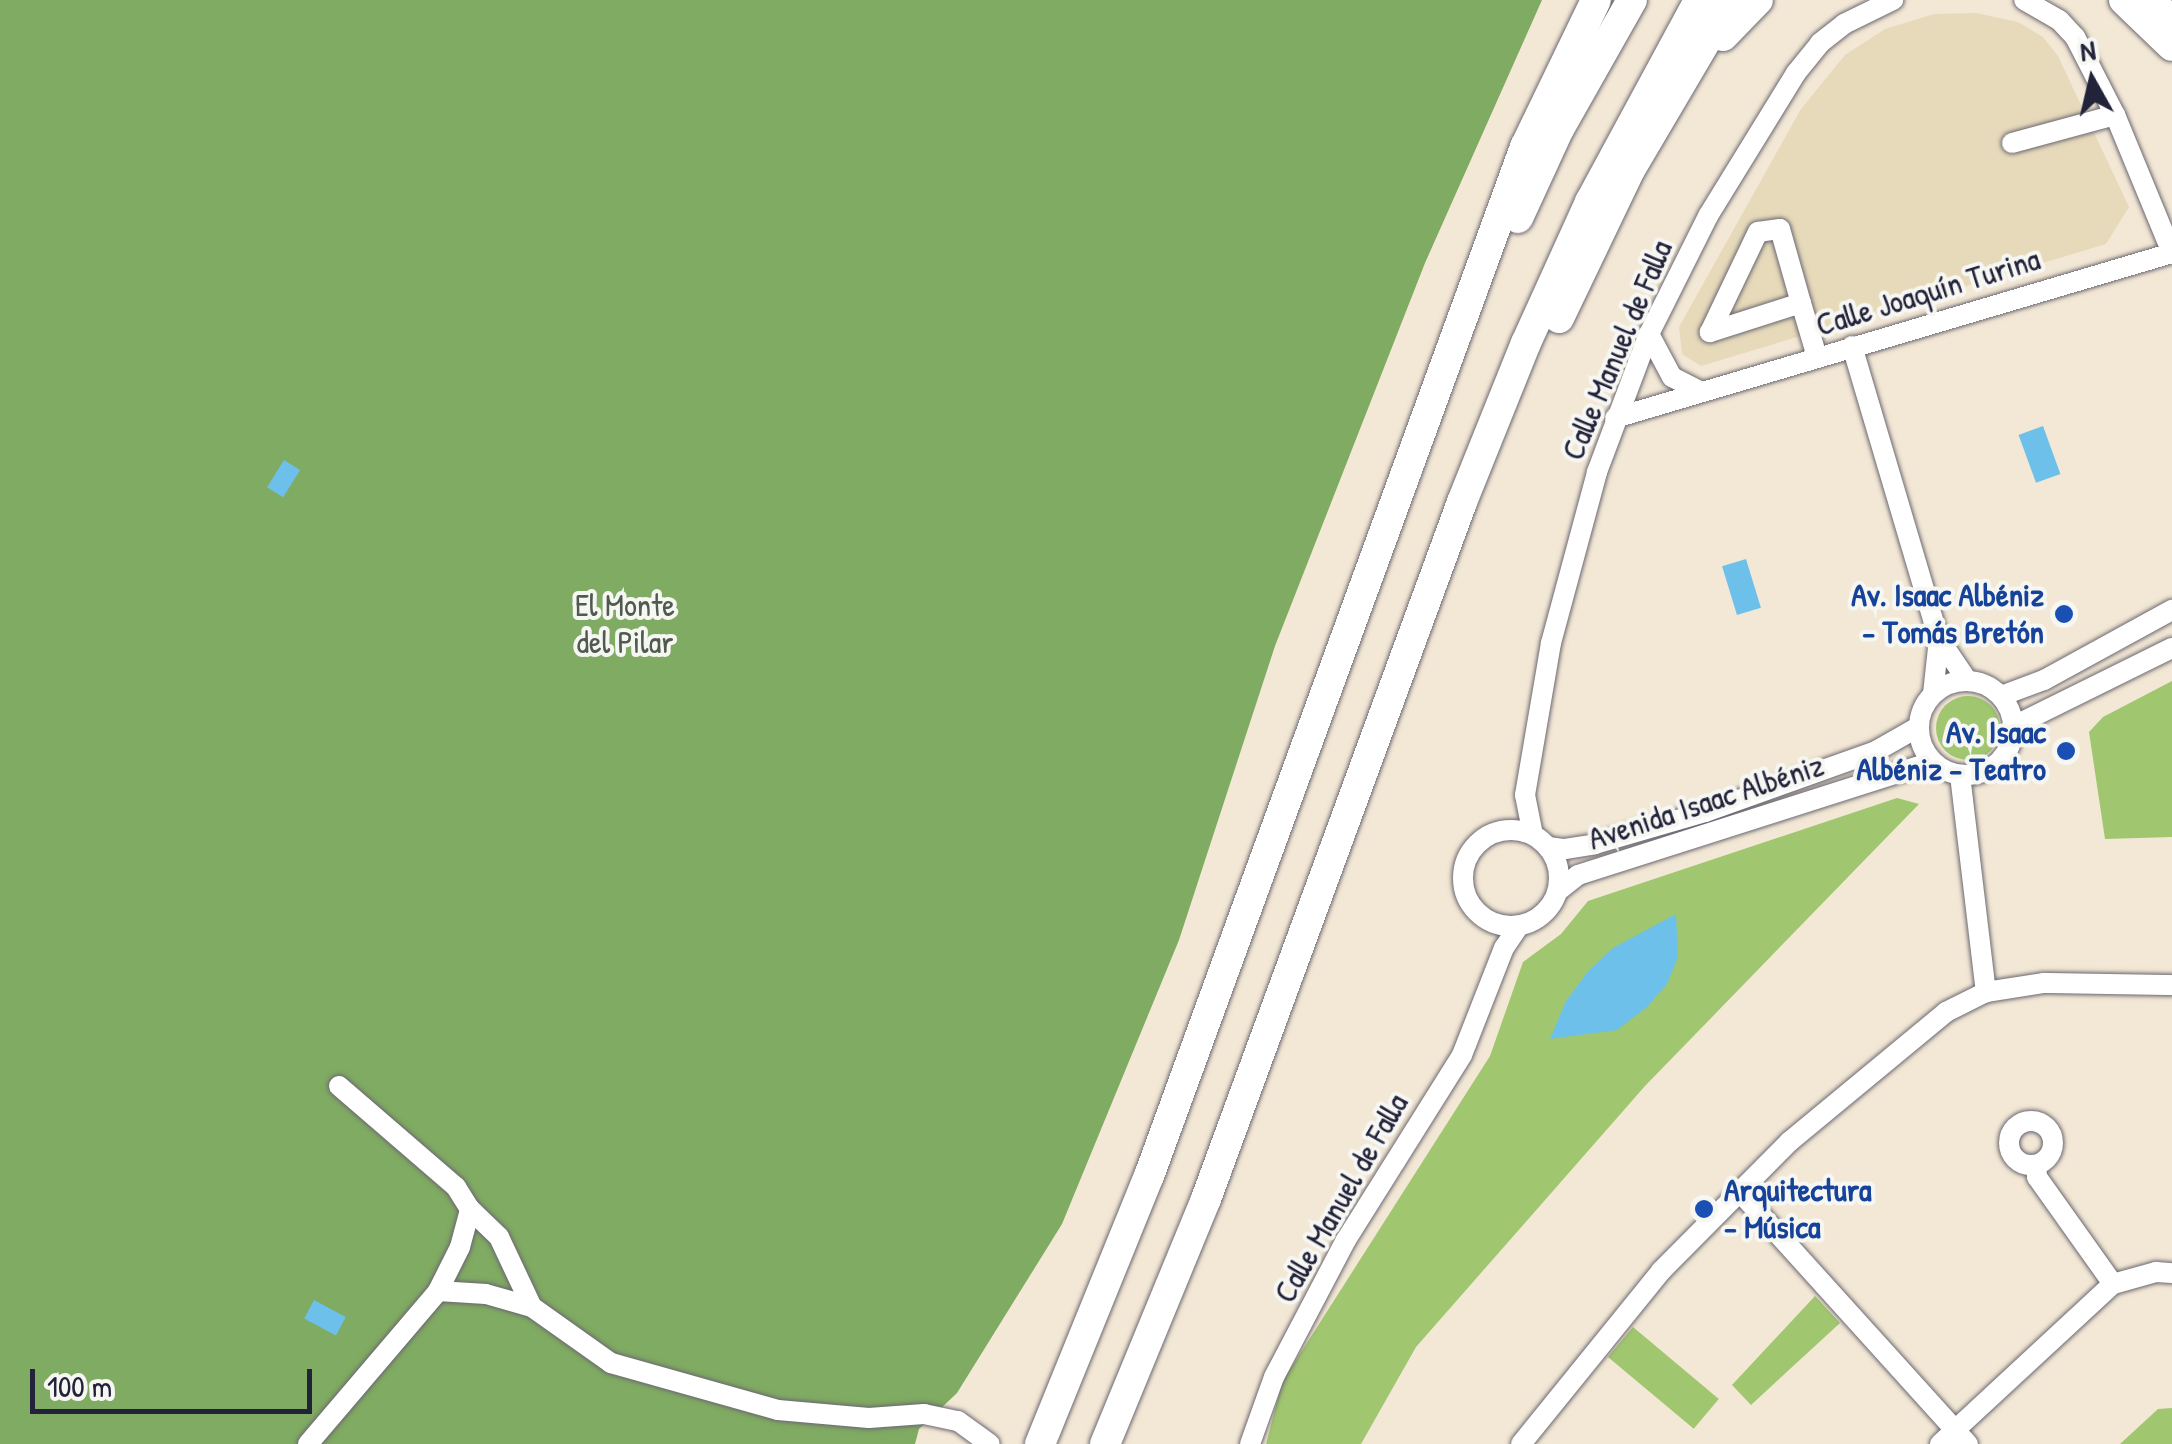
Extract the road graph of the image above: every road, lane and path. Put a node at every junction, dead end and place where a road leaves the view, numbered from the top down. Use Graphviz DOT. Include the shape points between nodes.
graph roads {
  1 [pos="1596,0"];
  2 [pos="1632,0"];
  3 [pos="1699,0"];
  4 [pos="1730,0"];
  5 [pos="1758,0"];
  6 [pos="1893,0"];
  7 [pos="2024,0"];
  8 [pos="2124,0"];
  9 [pos="2156,0"];
  10 [pos="2172,22"];
  11 [pos="2172,46"];
  12 [pos="2115,115"];
  13 [pos="2012,142"];
  14 [pos="1630,170"];
  15 [pos="2172,252"];
  16 [pos="1801,303"];
  17 [pos="1649,334"];
  18 [pos="1852,346"];
  19 [pos="1816,356"];
  20 [pos="1701,392"];
  21 [pos="1426,416"];
  22 [pos="1615,418"];
  23 [pos="1475,469"];
  24 [pos="2172,610"];
  25 [pos="1939,639"];
  26 [pos="2172,648"];
  27 [pos="1967,680"];
  28 [pos="1933,694"];
  29 [pos="2001,696"];
  30 [pos="2014,726"];
  31 [pos="1918,728"];
  32 [pos="1932,762"];
  33 [pos="1960,776"];
  34 [pos="1525,795"];
  35 [pos="1500,831"];
  36 [pos="1541,841"];
  37 [pos="1559,890"];
  38 [pos="1485,919"];
  39 [pos="1519,926"];
  40 [pos="1488,984"];
  41 [pos="2172,985"];
  42 [pos="1986,992"];
  43 [pos="338,1086"];
  44 [pos="2036,1165"];
  45 [pos="1740,1192"];
  46 [pos="470,1209"];
  47 [pos="2172,1273"];
  48 [pos="2113,1284"];
  49 [pos="438,1290"];
  50 [pos="532,1306"];
  51 [pos="1954,1439"];
  52 [pos="308,1444"];
  53 [pos="990,1444"];
  54 [pos="1040,1444"];
  55 [pos="1105,1444"];
  56 [pos="1250,1444"];
  57 [pos="1522,1444"];
  1 -- 21 [label="highway" via="1525,147"];
  2 -- 21 [label="highway" via="1559,129"];
  3 -- 23 [label="highway" via="1590,202"];
  4 -- 14 [label="highway"];
  5 -- 14 [label="highway" via="1734,20"];
  6 -- 17 [label="street, Calle Manuel de Falla" via="1844,24 1796,73 1717,200"];
  7 -- 12 [label="street" via="2075,37"];
  8 -- 11 [label="highway"];
  9 -- 10 [label="main road"];
  12 -- 13 [label="street"];
  12 -- 15 [label="street"];
  14 -- 23 [label="highway" via="1527,385"];
  15 -- 18 [label="street, Calle Joaquín Turina"];
  16 -- 16 [label="street" via="1780,230 1758,232 1710,332"];
  16 -- 19 [label="street"];
  17 -- 20 [label="street" via="1672,377"];
  17 -- 22 [label="street, Calle Manuel de Falla"];
  18 -- 19 [label="street, Calle Joaquín Turina"];
  18 -- 25 [label="street"];
  19 -- 20 [label="street, Calle Joaquín Turina"];
  20 -- 22 [label="street, Calle Joaquín Turina"];
  21 -- 54 [label="highway" via="1148,1176"];
  22 -- 34 [label="street, Calle Manuel de Falla" via="1551,642"];
  23 -- 55 [label="highway" via="1206,1199"];
  24 -- 29 [label="street" via="2044,680"];
  25 -- 27 [label="street"];
  25 -- 28 [label="street"];
  26 -- 30 [label="street"];
  27 -- 28 [label="street"];
  27 -- 29 [label="street"];
  28 -- 31 [label="street"];
  29 -- 30 [label="street"];
  30 -- 33 [label="street" via="2004,757 1992,768"];
  31 -- 32 [label="street"];
  31 -- 36 [label="street, Avenida Isaac Albéniz" via="1876,751 1705,812 1595,844 1565,849"];
  32 -- 33 [label="street"];
  32 -- 37 [label="street, Avenida Isaac Albéniz" via="1589,872"];
  33 -- 42 [label="street"];
  34 -- 35 [label="street, Calle Manuel de Falla"];
  34 -- 36 [label="street, Calle Manuel de Falla"];
  35 -- 36 [label="street"];
  35 -- 38 [label="street" via="1476,845 1463,870 1466,898"];
  36 -- 37 [label="street" via="1556,860"];
  37 -- 39 [label="street" via="1537,920"];
  38 -- 39 [label="street"];
  38 -- 40 [label="street, Calle Manuel de Falla"];
  39 -- 40 [label="street, Calle Manuel de Falla"];
  40 -- 56 [label="street, Calle Manuel de Falla" via="1462,1055 1346,1240 1274,1377"];
  41 -- 42 [label="street" via="2044,983"];
  42 -- 45 [label="street" via="1946,1012 1789,1142"];
  43 -- 46 [label="street" via="456,1187"];
  44 -- 48 [label="street" via="2036,1176"];
  45 -- 51 [label="street"];
  45 -- 57 [label="street" via="1661,1271"];
  46 -- 49 [label="street"];
  46 -- 50 [label="street" via="499,1237"];
  47 -- 48 [label="street"];
  48 -- 51 [label="street"];
  49 -- 50 [label="street"];
  49 -- 52 [label="street"];
  50 -- 53 [label="street" via="611,1363 778,1410 958,1421"];
}
